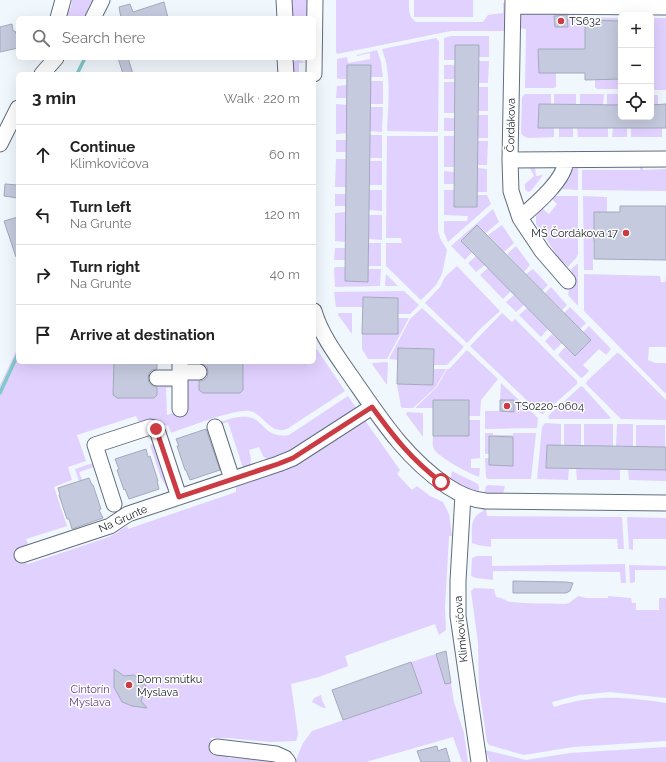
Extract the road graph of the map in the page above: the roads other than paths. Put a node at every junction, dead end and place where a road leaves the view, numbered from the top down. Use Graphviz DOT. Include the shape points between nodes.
graph roads {
  1 [pos="63,0"];
  2 [pos="102,0"];
  3 [pos="284,0"];
  4 [pos="315,0"];
  5 [pos="513,3"];
  6 [pos="666,7"];
  7 [pos="59,16"];
  8 [pos="94,16"];
  9 [pos="285,16"];
  10 [pos="313,16"];
  11 [pos="40,60"];
  12 [pos="54,60"];
  13 [pos="285,60"];
  14 [pos="310,60"];
  15 [pos="35,72"];
  16 [pos="44,72"];
  17 [pos="286,72"];
  18 [pos="313,72"];
  19 [pos="16,112"];
  20 [pos="0,144"];
  21 [pos="666,158"];
  22 [pos="510,160"];
  23 [pos="566,160"];
  24 [pos="520,218"];
  25 [pos="568,281"];
  26 [pos="316,318"];
  27 [pos="180,371"];
  28 [pos="200,372"];
  29 [pos="157,378"];
  30 [pos="372,407"];
  31 [pos="180,409"];
  32 [pos="214,427"];
  33 [pos="232,479"];
  34 [pos="463,496"];
  35 [pos="179,497"];
  36 [pos="666,503"];
  37 [pos="114,504"];
  38 [pos="22,555"];
  39 [pos="217,747"];
  40 [pos="288,762"];
  41 [pos="479,762"];
  1 -- 7 [label="street"];
  2 -- 8 [label="street"];
  3 -- 9 [label="street"];
  4 -- 10 [label="street"];
  5 -- 6 [label="street"];
  5 -- 22 [label="street, Čordákova"];
  11 -- 15 [label="street"];
  12 -- 16 [label="street"];
  13 -- 17 [label="street"];
  14 -- 18 [label="street"];
  19 -- 20 [label="street"];
  21 -- 23 [label="street, Čordákova"];
  22 -- 23 [label="street, Čordákova"];
  22 -- 24 [label="street" via="510,192"];
  23 -- 24 [label="street" via="566,167 561,175 540,201"];
  24 -- 25 [label="street" via="542,251"];
  26 -- 30 [label="street" via="331,346"];
  27 -- 28 [label="street"];
  27 -- 29 [label="street"];
  27 -- 31 [label="street"];
  30 -- 33 [label="street, Na Grunte" via="293,458"];
  30 -- 34 [label="street" via="413,459"];
  32 -- 33 [label="street"];
  33 -- 35 [label="street, Na Grunte"];
  34 -- 36 [label="street" via="486,501"];
  34 -- 41 [label="street, Klimkovičova" via="458,616"];
  35 -- 37 [label="street, Na Grunte" via="158,433 153,427 89,447"];
  35 -- 38 [label="street, Na Grunte" via="123,516 110,526"];
  39 -- 40 [label="street" via="276,754"];
}
